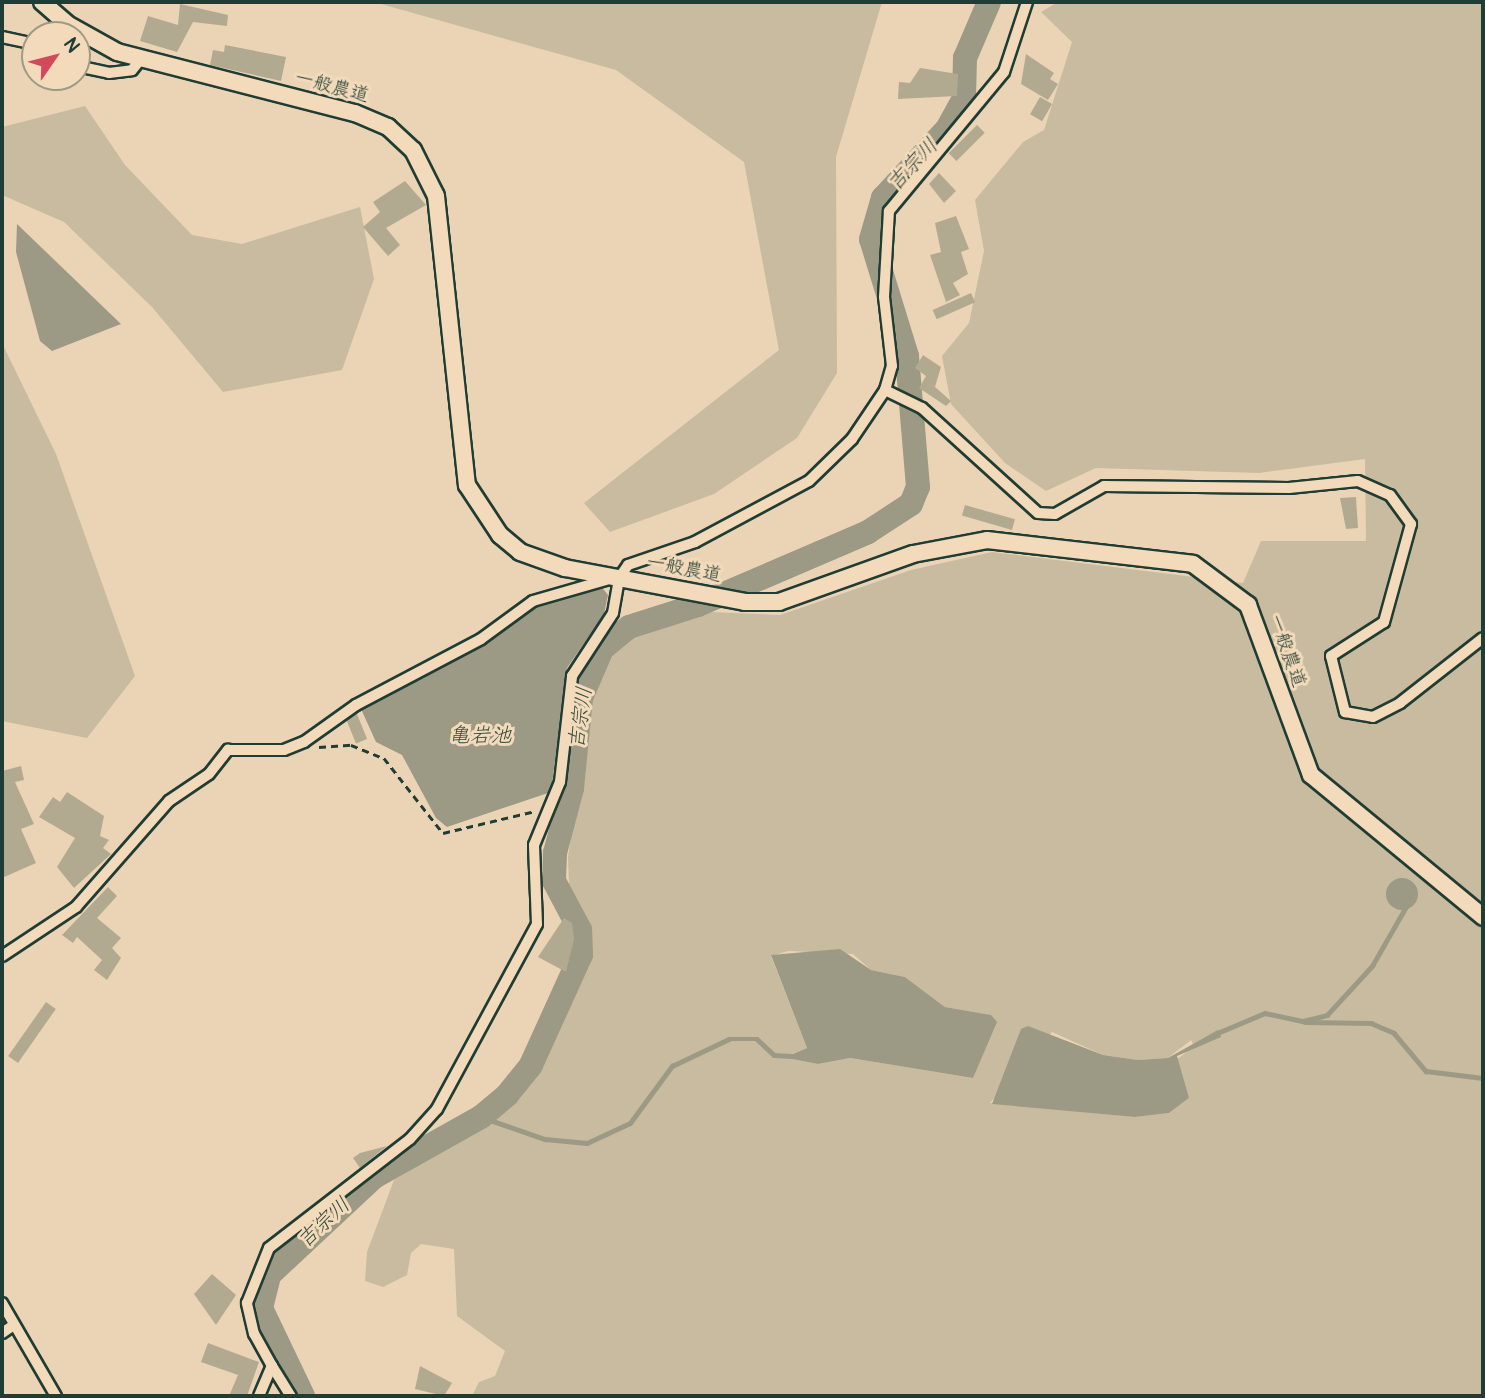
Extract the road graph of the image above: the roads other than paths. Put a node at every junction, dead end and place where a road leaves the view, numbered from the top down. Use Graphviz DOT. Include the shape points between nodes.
graph roads {
  1 [pos="42,2"];
  2 [pos="1027,2"];
  3 [pos="2,37"];
  4 [pos="21,41"];
  5 [pos="141,59"];
  6 [pos="91,69"];
  7 [pos="886,390"];
  8 [pos="619,578"];
  9 [pos="1483,639"];
  10 [pos="1483,918"];
  11 [pos="2,956"];
  12 [pos="2,1303"];
  13 [pos="14,1325"];
  14 [pos="2,1333"];
  15 [pos="272,1366"];
  16 [pos="56,1396"];
  17 [pos="259,1396"];
  18 [pos="290,1396"];
  1 -- 5 [label="street, 一般農道" via="67,24"];
  2 -- 7 [label="street" via="1004,72 888,211 884,297 891,366"];
  3 -- 4 [label="street"];
  5 -- 6 [label="street" via="132,70 109,73"];
  5 -- 8 [label="street, 一般農道" via="355,113 388,127 413,150 436,197 467,485 500,535 520,552"];
  7 -- 8 [label="street" via="852,439 809,481 695,542 628,565"];
  7 -- 9 [label="street" via="922,408 1024,507 1038,513 1055,514 1104,486 1289,488 1358,481 1390,495 1412,524 1389,613 1331,656 1337,701 1351,715 1373,717 1400,703"];
  8 -- 10 [label="street, 一般農道" via="734,600 779,602 913,554 987,540 1193,564 1248,605 1311,775"];
  8 -- 11 [label="street" via="533,601 481,639 356,705 304,742 284,750 228,750 209,774 169,801 76,906"];
  8 -- 15 [label="street" via="613,613 572,676 552,806 534,845 537,925 437,1109 410,1139 269,1248 254,1275 247,1303 254,1334"];
  12 -- 13 [label="street"];
  13 -- 14 [label="street"];
  13 -- 16 [label="street"];
  15 -- 17 [label="street"];
  15 -- 18 [label="street"];
}
